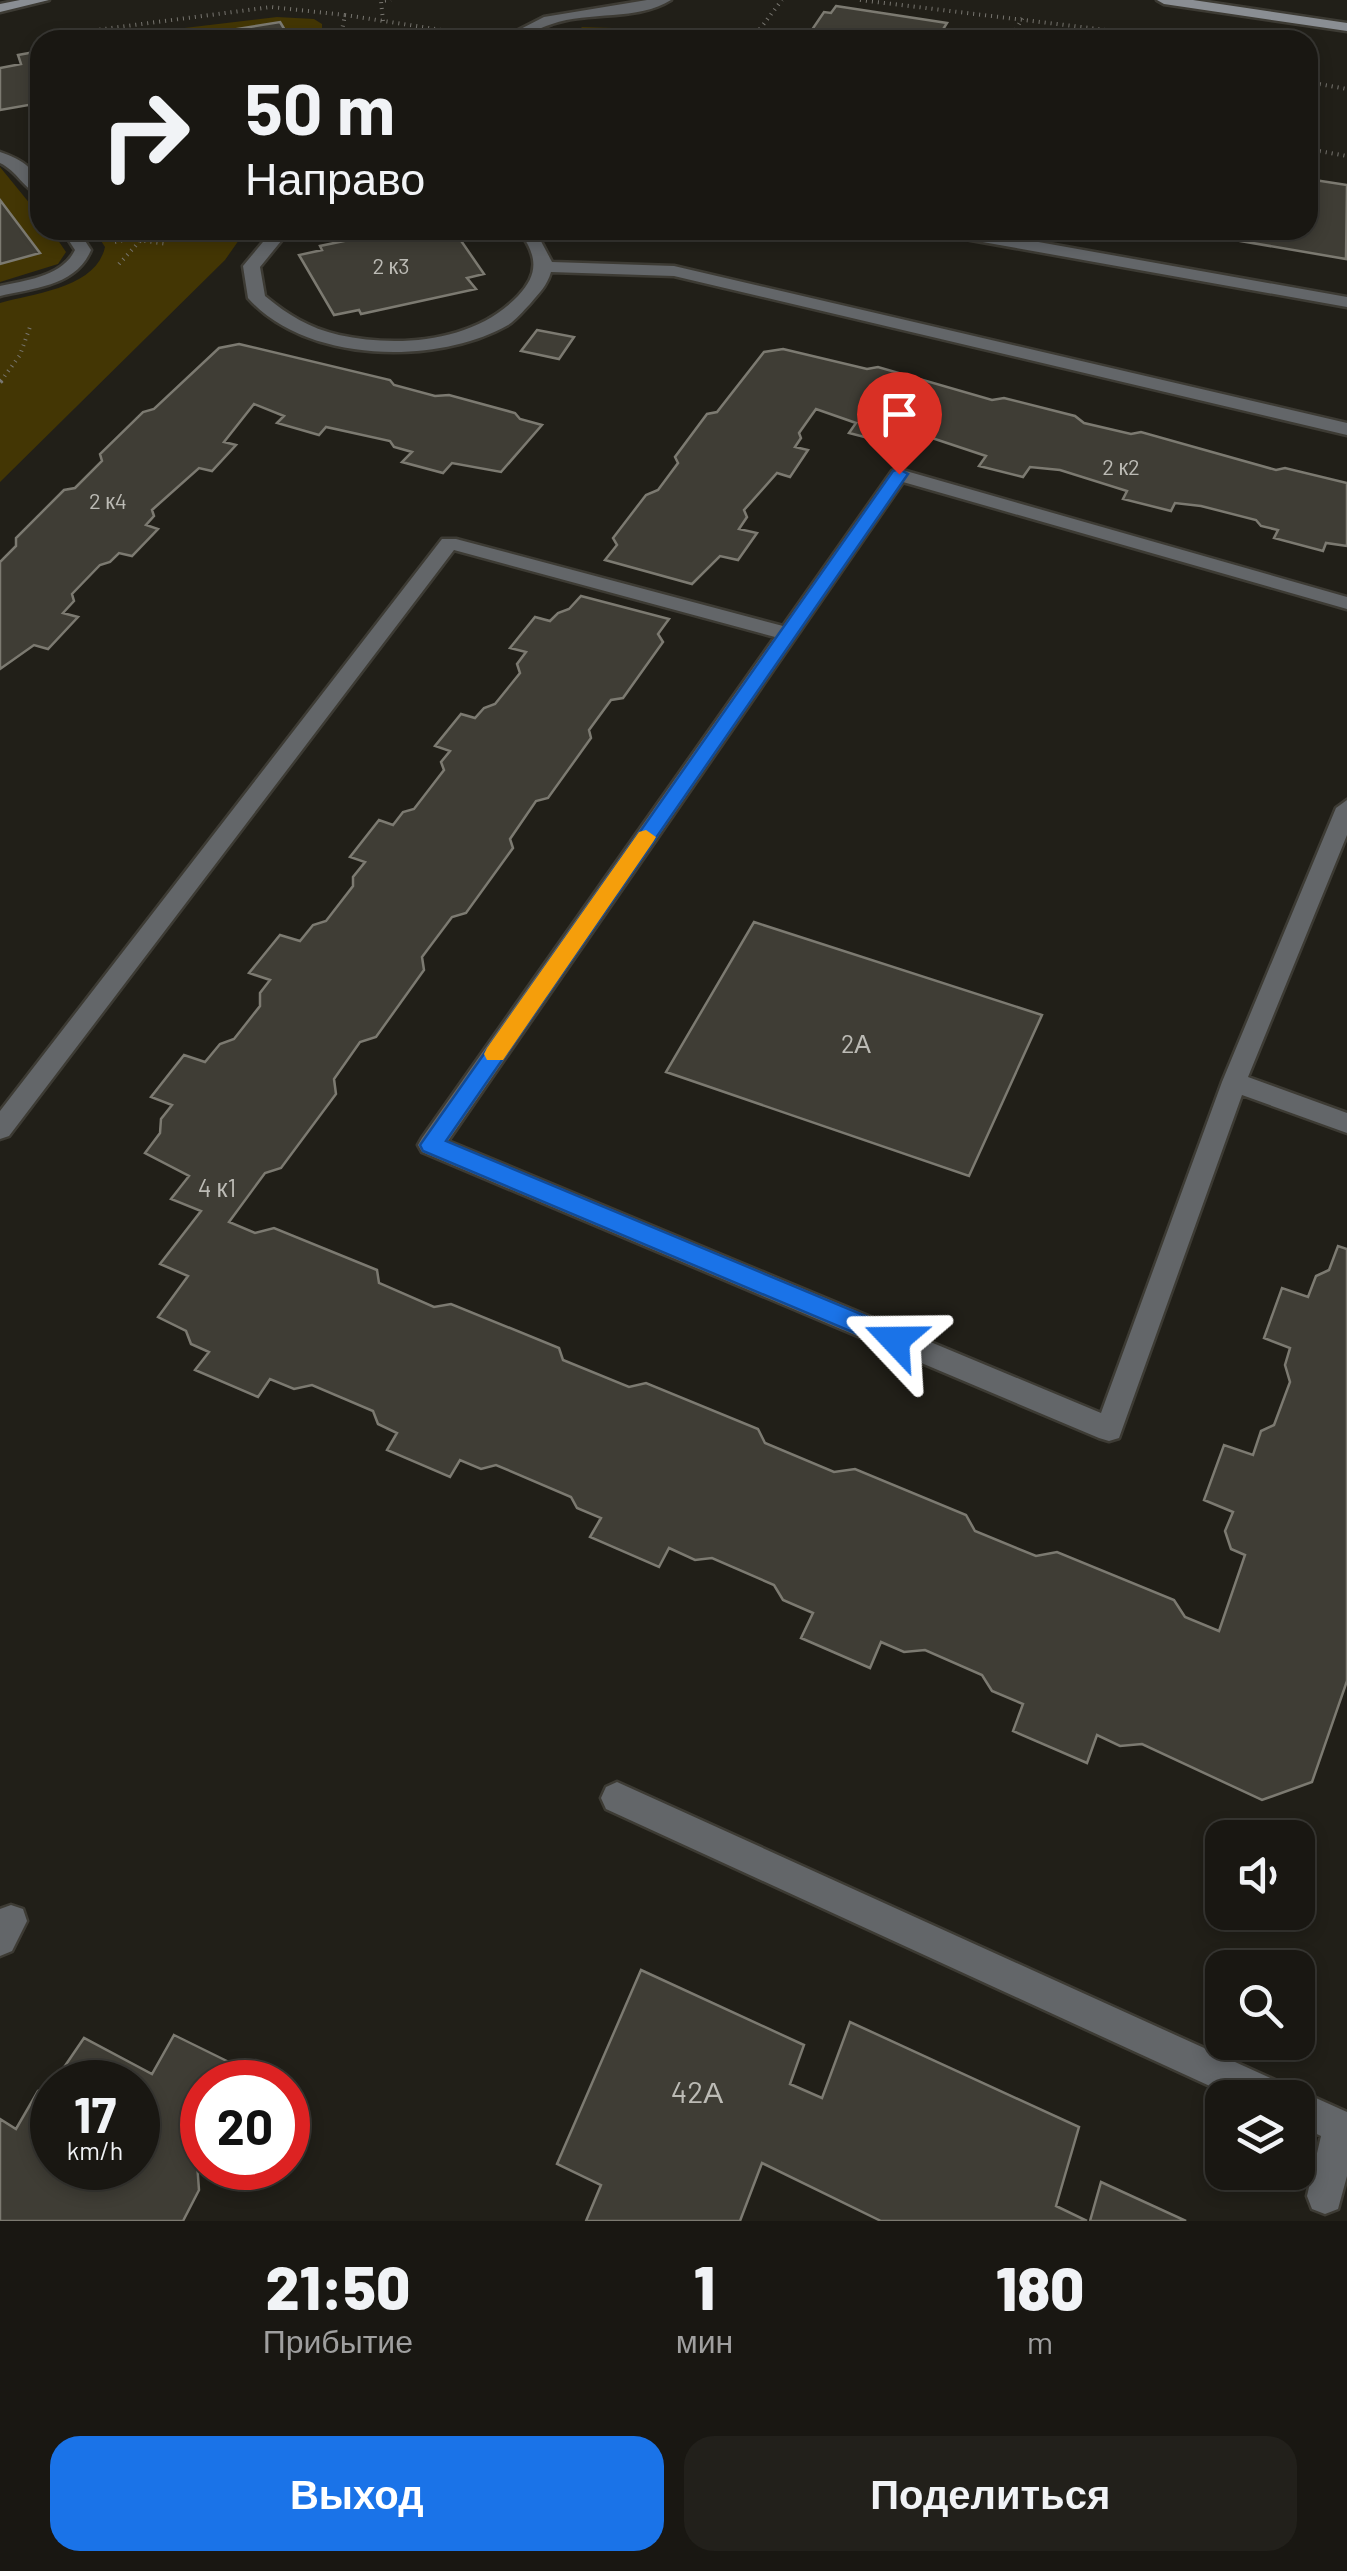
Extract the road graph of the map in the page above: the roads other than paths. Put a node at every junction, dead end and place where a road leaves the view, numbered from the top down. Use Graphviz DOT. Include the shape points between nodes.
graph roads {
  1 [pos="42,0"];
  2 [pos="664,0"];
  3 [pos="1164,0"];
  4 [pos="0,8"];
  5 [pos="1347,26"];
  6 [pos="516,30"];
  7 [pos="0,157"];
  8 [pos="30,179"];
  9 [pos="76,240"];
  10 [pos="272,240"];
  11 [pos="533,240"];
  12 [pos="999,240"];
  13 [pos="544,267"];
  14 [pos="0,291"];
  15 [pos="1347,302"];
  16 [pos="1347,429"];
  17 [pos="1347,603"];
  18 [pos="788,634"];
  19 [pos="1347,808"];
  20 [pos="1234,1082"];
  21 [pos="1347,1123"];
  22 [pos="0,1130"];
  23 [pos="617,1798"];
  24 [pos="1236,2080"];
  25 [pos="1315,2115"];
  26 [pos="1344,2128"];
  27 [pos="1325,2196"];
  1 -- 4 [label="street"];
  2 -- 6 [label="lane" via="546,6"];
  3 -- 5 [label="street"];
  7 -- 8 [label="lane"];
  9 -- 14 [label="lane" via="81,260 70,270"];
  10 -- 13 [label="lane" via="253,268 258,299 289,326 340,343 403,346 477,330 530,298"];
  11 -- 13 [label="lane"];
  12 -- 15 [label="lane"];
  13 -- 16 [label="lane" via="674,271"];
  17 -- 18 [label="lane" via="899,474"];
  18 -- 20 [label="lane" via="431,1145 1109,1429"];
  18 -- 22 [label="lane" via="450,543"];
  19 -- 20 [label="lane"];
  20 -- 21 [label="lane"];
  23 -- 24 [label="lane"];
  25 -- 26 [label="lane"];
  26 -- 27 [label="lane"];
}
